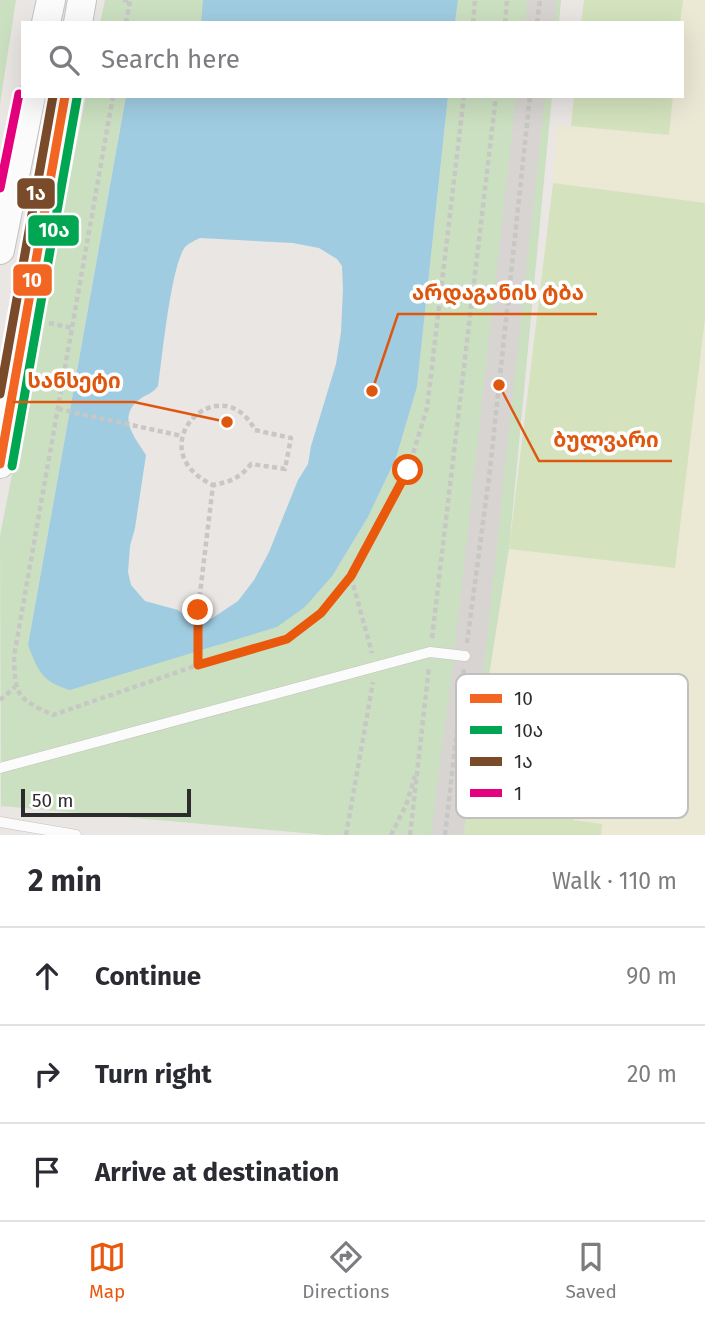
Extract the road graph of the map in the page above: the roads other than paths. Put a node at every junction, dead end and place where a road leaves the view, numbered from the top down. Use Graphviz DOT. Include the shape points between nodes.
graph roads {
  1 [pos="51,0"];
  2 [pos="82,0"];
  3 [pos="46,21"];
  4 [pos="78,21"];
  5 [pos="31,98"];
  6 [pos="65,98"];
  7 [pos="0,250"];
  8 [pos="0,464"];
  9 [pos="465,656"];
  10 [pos="0,768"];
  11 [pos="0,822"];
  12 [pos="76,835"];
  1 -- 3 [label="main road"];
  2 -- 4 [label="main road"];
  5 -- 7 [label="main road"];
  6 -- 8 [label="main road"];
  9 -- 10 [label="lane" via="430,652"];
  11 -- 12 [label="lane"];
}
